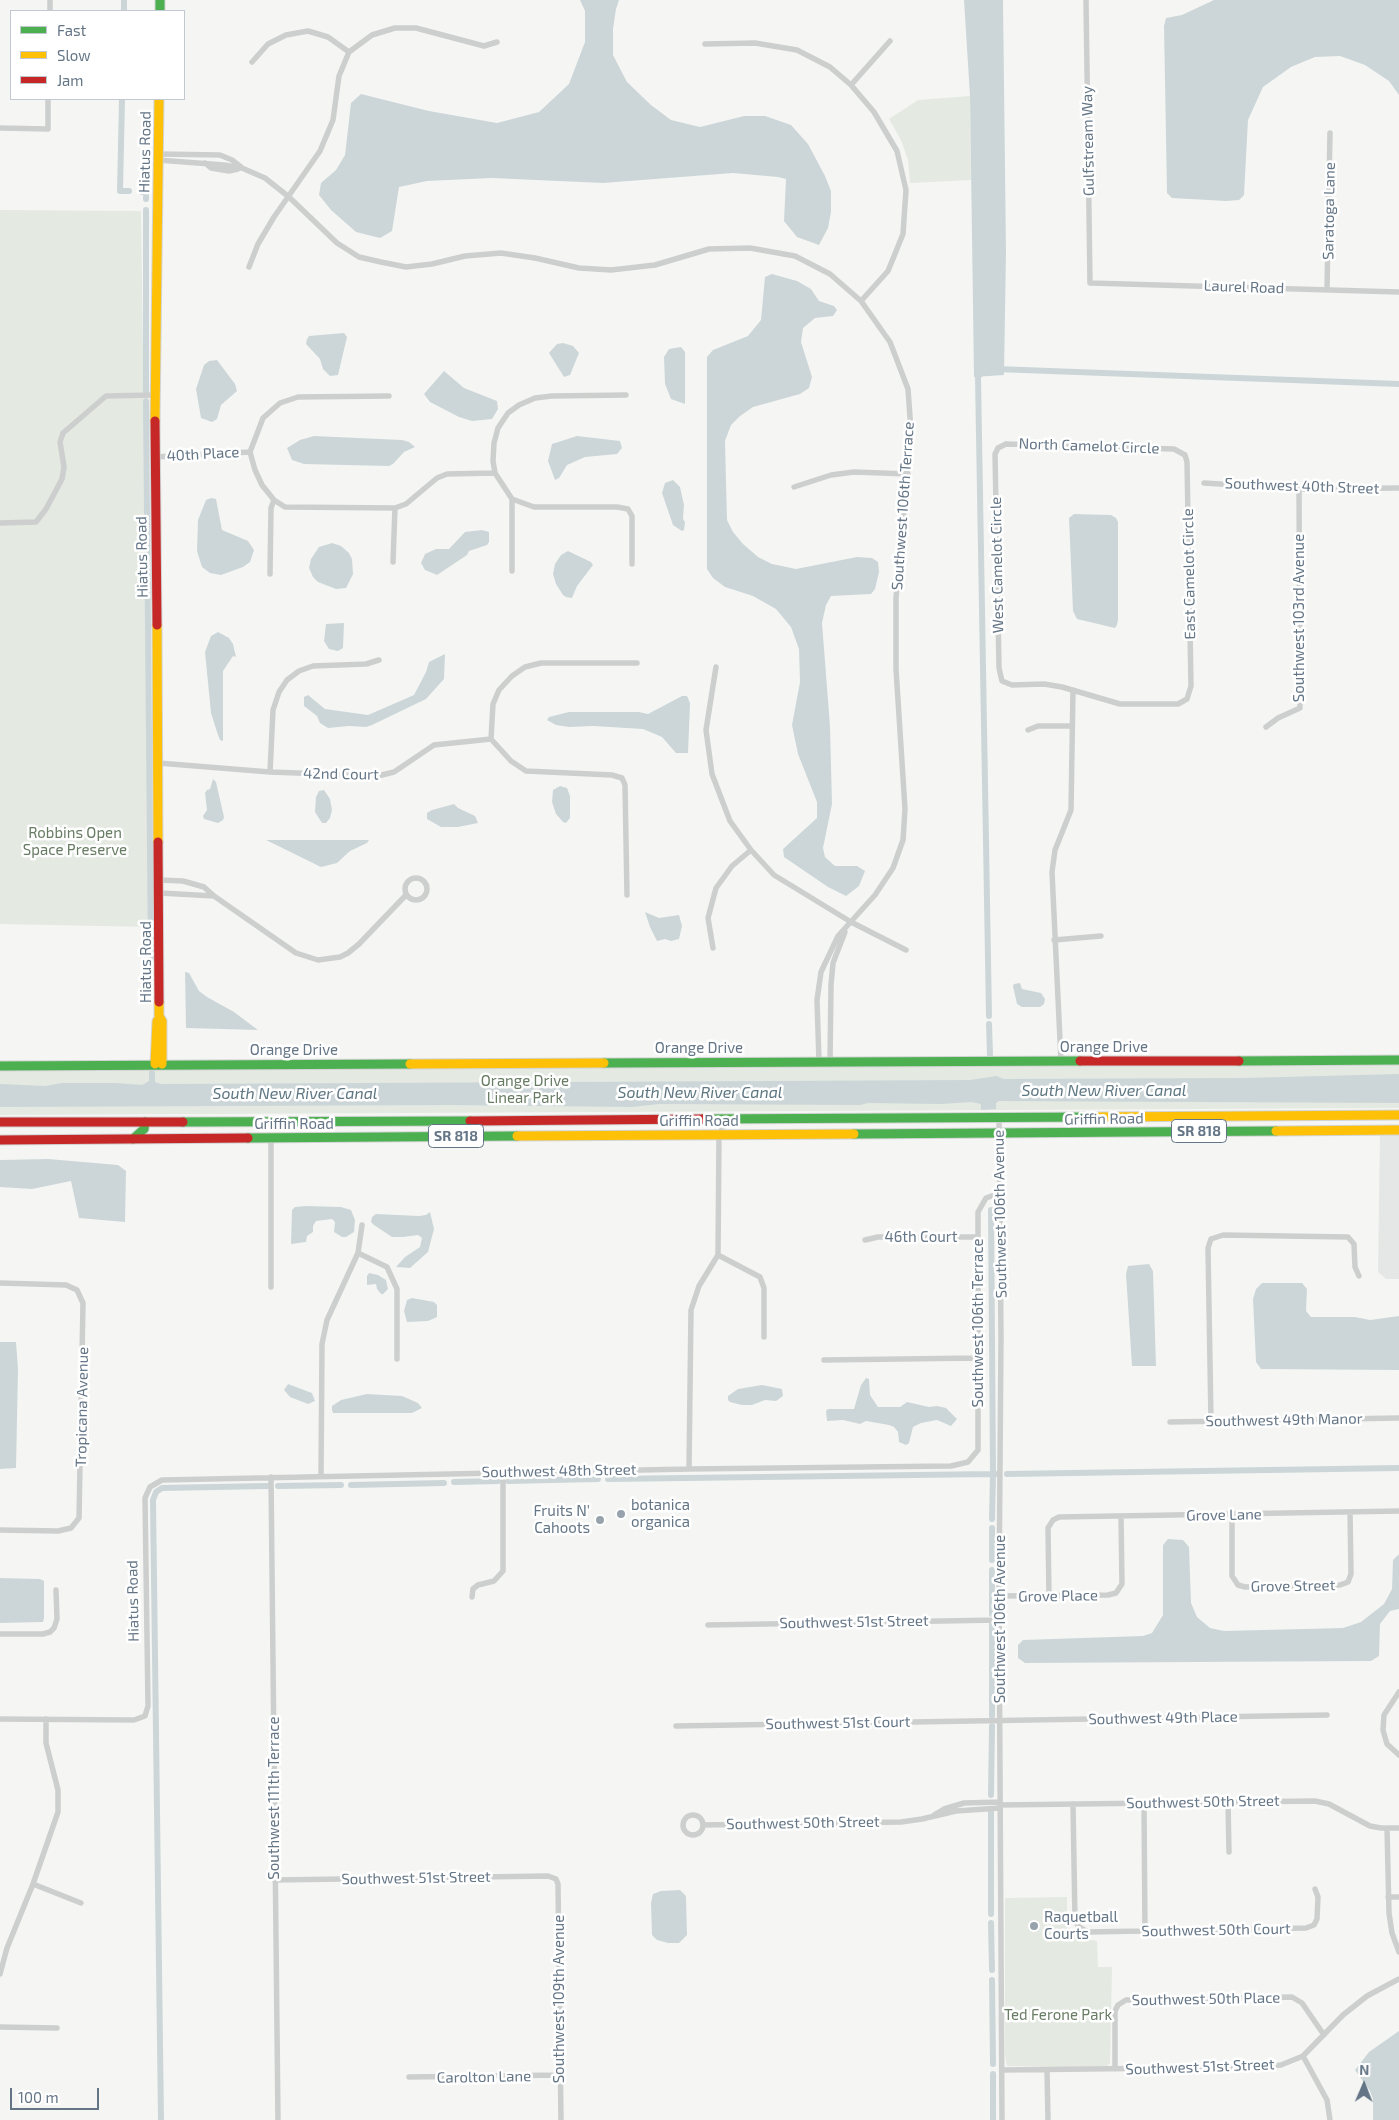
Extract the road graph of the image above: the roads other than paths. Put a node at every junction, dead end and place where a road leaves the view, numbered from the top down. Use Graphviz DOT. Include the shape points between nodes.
graph roads {
  1 [pos="1086,0"];
  2 [pos="890,40"];
  3 [pos="497,42"];
  4 [pos="705,44"];
  5 [pos="349,52"];
  6 [pos="252,62"];
  7 [pos="851,86"];
  8 [pos="48,100"];
  9 [pos="159,100"];
  10 [pos="0,128"];
  11 [pos="1330,133"];
  12 [pos="158,157"];
  13 [pos="242,168"];
  14 [pos="289,197"];
  15 [pos="250,266"];
  16 [pos="1090,282"];
  17 [pos="1327,289"];
  18 [pos="1399,292"];
  19 [pos="861,302"];
  20 [pos="155,395"];
  21 [pos="626,395"];
  22 [pos="389,396"];
  23 [pos="998,448"];
  24 [pos="1180,451"];
  25 [pos="250,452"];
  26 [pos="155,457"];
  27 [pos="495,473"];
  28 [pos="908,474"];
  29 [pos="1204,483"];
  30 [pos="794,487"];
  31 [pos="1399,488"];
  32 [pos="1299,489"];
  33 [pos="512,499"];
  34 [pos="274,500"];
  35 [pos="395,508"];
  36 [pos="0,524"];
  37 [pos="393,562"];
  38 [pos="632,564"];
  39 [pos="512,571"];
  40 [pos="270,574"];
  41 [pos="379,660"];
  42 [pos="637,663"];
  43 [pos="716,667"];
  44 [pos="1073,690"];
  45 [pos="1071,726"];
  46 [pos="1266,727"];
  47 [pos="1028,730"];
  48 [pos="491,739"];
  49 [pos="158,763"];
  50 [pos="270,772"];
  51 [pos="751,850"];
  52 [pos="159,880"];
  53 [pos="160,894"];
  54 [pos="406,895"];
  55 [pos="627,895"];
  56 [pos="214,896"];
  57 [pos="851,922"];
  58 [pos="847,927"];
  59 [pos="1101,936"];
  60 [pos="1054,940"];
  61 [pos="713,948"];
  62 [pos="906,950"];
  63 [pos="1399,1060"];
  64 [pos="1061,1061"];
  65 [pos="819,1062"];
  66 [pos="830,1062"];
  67 [pos="159,1064"];
  68 [pos="0,1066"];
  69 [pos="1350,1116"];
  70 [pos="1399,1117"];
  71 [pos="999,1118"];
  72 [pos="740,1120"];
  73 [pos="0,1122"];
  74 [pos="145,1122"];
  75 [pos="165,1122"];
  76 [pos="1330,1130"];
  77 [pos="1380,1130"];
  78 [pos="1399,1130"];
  79 [pos="1000,1134"];
  80 [pos="719,1135"];
  81 [pos="272,1137"];
  82 [pos="157,1138"];
  83 [pos="132,1139"];
  84 [pos="0,1140"];
  85 [pos="1000,1193"];
  86 [pos="362,1225"];
  87 [pos="978,1237"];
  88 [pos="865,1240"];
  89 [pos="358,1253"];
  90 [pos="718,1254"];
  91 [pos="1359,1276"];
  92 [pos="0,1284"];
  93 [pos="271,1288"];
  94 [pos="764,1337"];
  95 [pos="978,1358"];
  96 [pos="397,1359"];
  97 [pos="824,1360"];
  98 [pos="1399,1418"];
  99 [pos="1211,1421"];
  100 [pos="1170,1422"];
  101 [pos="968,1462"];
  102 [pos="689,1469"];
  103 [pos="503,1472"];
  104 [pos="321,1476"];
  105 [pos="271,1477"];
  106 [pos="150,1487"];
  107 [pos="1399,1511"];
  108 [pos="1350,1512"];
  109 [pos="1232,1515"];
  110 [pos="1121,1516"];
  111 [pos="0,1530"];
  112 [pos="56,1590"];
  113 [pos="1000,1596"];
  114 [pos="1049,1596"];
  115 [pos="472,1598"];
  116 [pos="1000,1620"];
  117 [pos="708,1624"];
  118 [pos="0,1634"];
  119 [pos="1399,1692"];
  120 [pos="1327,1715"];
  121 [pos="0,1719"];
  122 [pos="46,1719"];
  123 [pos="1000,1721"];
  124 [pos="676,1726"];
  125 [pos="1399,1755"];
  126 [pos="1228,1802"];
  127 [pos="1073,1804"];
  128 [pos="1144,1804"];
  129 [pos="1000,1805"];
  130 [pos="703,1825"];
  131 [pos="1386,1828"];
  132 [pos="1399,1828"];
  133 [pos="1229,1852"];
  134 [pos="556,1879"];
  135 [pos="274,1880"];
  136 [pos="33,1884"];
  137 [pos="1315,1890"];
  138 [pos="1388,1897"];
  139 [pos="1399,1897"];
  140 [pos="82,1903"];
  141 [pos="1145,1931"];
  142 [pos="1399,1952"];
  143 [pos="0,1974"];
  144 [pos="1399,1978"];
  145 [pos="0,2027"];
  146 [pos="57,2028"];
  147 [pos="1324,2035"];
  148 [pos="1302,2056"];
  149 [pos="1115,2069"];
  150 [pos="1002,2070"];
  151 [pos="1047,2070"];
  152 [pos="560,2075"];
  153 [pos="408,2077"];
  154 [pos="278,2120"];
  155 [pos="561,2120"];
  156 [pos="1002,2120"];
  157 [pos="1048,2120"];
  158 [pos="1330,2120"];
  1 -- 16 [label="street, Gulfstream Way"];
  2 -- 7 [label="street"];
  3 -- 5 [label="street" via="484,46 416,28 395,28 372,35"];
  4 -- 7 [label="street" via="755,43 797,50 830,67"];
  5 -- 6 [label="street" via="328,37 308,31 286,35 268,44"];
  5 -- 14 [label="street" via="339,76 333,120 320,151"];
  7 -- 19 [label="street" via="874,112 897,151 906,190 903,234 888,271"];
  8 -- 10 [label="street" via="48,129"];
  9 -- 12 [label="main road, Hiatus Road"];
  11 -- 17 [label="street, Saratoga Lane"];
  12 -- 13 [label="street"];
  12 -- 13 [label="street" via="220,155"];
  12 -- 20 [label="main road, Hiatus Road"];
  13 -- 14 [label="street, Southwest 106th Terrace" via="265,178"];
  14 -- 15 [label="street" via="258,244"];
  14 -- 19 [label="street, Southwest 106th Terrace" via="337,243 358,257 381,262 406,266 501,253 579,268 611,270 655,265 709,250 750,248 795,256 830,274"];
  16 -- 17 [label="street, Laurel Road"];
  17 -- 18 [label="street, Laurel Road"];
  19 -- 28 [label="street, Southwest 106th Terrace" via="890,342 908,389 911,431"];
  20 -- 26 [label="main road, Hiatus Road"];
  20 -- 36 [label="street" via="106,396 63,433 60,442 64,467 62,479 36,522"];
  21 -- 27 [label="street" via="552,396 535,398 519,405 508,413 498,428 492,461"];
  22 -- 25 [label="street" via="298,397 280,403 263,418"];
  23 -- 24 [label="street, North Camelot Circle" via="1006,444"];
  23 -- 44 [label="street, West Camelot Circle" via="995,454 999,668 1002,681 1012,685 1044,684"];
  24 -- 44 [label="street, East Camelot Circle" via="1187,462 1192,686 1187,699 1178,704 1120,704"];
  25 -- 26 [label="street, 40th Place"];
  25 -- 34 [label="street" via="258,478"];
  26 -- 49 [label="main road, Hiatus Road"];
  27 -- 33 [label="street"];
  27 -- 35 [label="street" via="447,474 437,478 406,504"];
  28 -- 30 [label="street" via="854,472 831,475"];
  28 -- 57 [label="street, Southwest 106th Terrace" via="896,598 896,669 906,809 903,840 893,868"];
  29 -- 32 [label="street, Southwest 40th Street"];
  31 -- 32 [label="street, Southwest 40th Street"];
  32 -- 46 [label="street, Southwest 103rd Avenue" via="1300,708"];
  33 -- 38 [label="street" via="534,507 617,507 628,510 632,516"];
  33 -- 39 [label="street"];
  34 -- 35 [label="street" via="285,507"];
  34 -- 40 [label="street" via="270,508"];
  35 -- 37 [label="street"];
  41 -- 50 [label="street" via="366,664 313,666 287,680 273,710"];
  42 -- 48 [label="street" via="541,663 525,667 499,690 493,704"];
  43 -- 51 [label="street" via="706,730 712,774 730,821"];
  44 -- 45 [label="street"];
  45 -- 47 [label="street" via="1038,726"];
  45 -- 60 [label="street" via="1071,810 1055,850 1052,872"];
  48 -- 50 [label="street, 42nd Court" via="434,745 394,772 378,776"];
  48 -- 55 [label="street" via="511,761 526,771 622,778 625,785"];
  49 -- 50 [label="street, 42nd Court"];
  49 -- 52 [label="main road, Hiatus Road"];
  51 -- 57 [label="street" via="774,875"];
  51 -- 61 [label="street" via="732,866 716,888 708,918"];
  52 -- 53 [label="main road, Hiatus Road"];
  52 -- 56 [label="street" via="195,883 204,886"];
  53 -- 56 [label="street"];
  53 -- 67 [label="main road, Hiatus Road" via="159,1016 156,1022"];
  54 -- 54 [label="street" via="412,900 420,899 427,890 425,882 416,877 409,879 404,888"];
  54 -- 56 [label="street" via="348,953 318,960 296,953"];
  57 -- 58 [label="street, Southwest 106th Terrace"];
  57 -- 62 [label="street"];
  58 -- 65 [label="street, Southwest 106th Terrace" via="833,945 818,984"];
  58 -- 66 [label="street, Southwest 106th Terrace" via="833,962 830,985"];
  59 -- 60 [label="street"];
  60 -- 64 [label="street"];
  63 -- 64 [label="main road, Orange Drive"];
  64 -- 66 [label="main road, Orange Drive"];
  65 -- 66 [label="main road, Orange Drive"];
  65 -- 67 [label="main road, Orange Drive"];
  67 -- 68 [label="main road, Orange Drive"];
  69 -- 70 [label="main road, Griffin Road / SR 818"];
  69 -- 71 [label="main road, Griffin Road / SR 818"];
  69 -- 76 [label="main road"];
  70 -- 77 [label="main road" via="1385,1123"];
  71 -- 72 [label="main road, Griffin Road / SR 818"];
  71 -- 79 [label="street, Southwest 106th Avenue"];
  72 -- 75 [label="main road, Griffin Road / SR 818"];
  72 -- 80 [label="street" via="723,1128"];
  73 -- 74 [label="main road, Griffin Road / SR 818"];
  74 -- 75 [label="main road, Griffin Road / SR 818"];
  74 -- 83 [label="main road" via="144,1129"];
  75 -- 82 [label="main road"];
  76 -- 77 [label="main road, Griffin Road / SR 818"];
  76 -- 79 [label="main road, Griffin Road / SR 818"];
  77 -- 78 [label="main road, Griffin Road / SR 818"];
  79 -- 80 [label="main road, Griffin Road / SR 818"];
  79 -- 85 [label="street, Southwest 106th Avenue"];
  80 -- 81 [label="main road, Griffin Road / SR 818"];
  80 -- 90 [label="street"];
  81 -- 82 [label="main road, Griffin Road / SR 818"];
  81 -- 93 [label="street"];
  82 -- 83 [label="main road, Griffin Road / SR 818"];
  83 -- 84 [label="main road, Griffin Road / SR 818"];
  85 -- 87 [label="street, Southwest 106th Terrace" via="986,1198 980,1207"];
  85 -- 113 [label="street, Southwest 106th Avenue"];
  86 -- 89 [label="street"];
  87 -- 88 [label="street, 46th Court" via="878,1237"];
  87 -- 95 [label="street, Southwest 106th Terrace"];
  89 -- 96 [label="street" via="387,1267 397,1289"];
  89 -- 104 [label="street" via="327,1320 322,1344"];
  90 -- 94 [label="street" via="760,1277 764,1288"];
  90 -- 102 [label="street" via="699,1286 691,1310"];
  91 -- 99 [label="street" via="1351,1239 1340,1236 1223,1235 1209,1238"];
  92 -- 111 [label="street, Tropicana Avenue" via="66,1285 77,1290 83,1303 80,1512 75,1524 66,1530"];
  95 -- 97 [label="street"];
  95 -- 101 [label="street, Southwest 106th Terrace" via="978,1450"];
  98 -- 99 [label="street, Southwest 49th Manor"];
  99 -- 100 [label="street, Southwest 49th Manor"];
  101 -- 102 [label="street, Southwest 48th Street" via="951,1466"];
  102 -- 103 [label="street, Southwest 48th Street"];
  103 -- 104 [label="street, Southwest 48th Street"];
  103 -- 115 [label="street" via="503,1571 494,1581 473,1589"];
  104 -- 105 [label="street, Southwest 48th Street"];
  105 -- 106 [label="street, Southwest 48th Street" via="162,1480"];
  105 -- 135 [label="street, Southwest 111th Terrace"];
  106 -- 122 [label="street, Hiatus Road" via="145,1498 148,1706 145,1716 134,1720"];
  107 -- 108 [label="street, Grove Lane"];
  108 -- 109 [label="street, Grove Lane"];
  108 -- 109 [label="street, Grove Street" via="1352,1571 1349,1581 1330,1586 1245,1587 1236,1583 1232,1576"];
  109 -- 110 [label="street, Grove Lane"];
  110 -- 114 [label="street, Grove Lane" via="1062,1517 1051,1522 1048,1530"];
  110 -- 114 [label="street, Grove Place" via="1122,1584 1116,1593"];
  112 -- 118 [label="street" via="57,1620 50,1632"];
  113 -- 114 [label="street, Grove Place"];
  113 -- 116 [label="street, Southwest 106th Avenue"];
  116 -- 117 [label="street, Southwest 51st Street"];
  116 -- 123 [label="street, Southwest 106th Avenue"];
  119 -- 125 [label="street" via="1383,1722 1384,1739"];
  120 -- 123 [label="street, Southwest 49th Place"];
  121 -- 122 [label="street"];
  122 -- 136 [label="street" via="46,1743 58,1790 58,1812"];
  123 -- 124 [label="street, Southwest 51st Court"];
  123 -- 129 [label="street, Southwest 106th Avenue"];
  126 -- 128 [label="street, Southwest 50th Street"];
  126 -- 131 [label="street, Southwest 50th Street" via="1320,1801 1370,1826"];
  126 -- 133 [label="street"];
  127 -- 128 [label="street, Southwest 50th Street"];
  127 -- 129 [label="street, Southwest 50th Street"];
  127 -- 141 [label="street, Southwest 50th Court" via="1076,1923 1092,1932"];
  128 -- 141 [label="street"];
  129 -- 130 [label="street, Southwest 50th Street" via="964,1803 932,1816 902,1822"];
  129 -- 150 [label="street, Southwest 106th Avenue"];
  131 -- 132 [label="street, Southwest 50th Street"];
  131 -- 138 [label="street"];
  134 -- 135 [label="street, Southwest 51st Street" via="548,1876"];
  134 -- 152 [label="street, Southwest 109th Avenue"];
  135 -- 154 [label="street, Southwest 111th Terrace"];
  136 -- 140 [label="street"];
  136 -- 143 [label="street"];
  137 -- 141 [label="street, Southwest 50th Court" via="1318,1918 1314,1925 1306,1928"];
  138 -- 139 [label="street"];
  138 -- 142 [label="street" via="1390,1922"];
  144 -- 147 [label="street, Southwest 51st Street" via="1355,2005"];
  145 -- 146 [label="street"];
  147 -- 148 [label="street, Southwest 51st Street"];
  147 -- 149 [label="street, Southwest 50th Place" via="1306,2007 1296,1999 1286,1997 1126,2000 1118,2005 1114,2014"];
  148 -- 149 [label="street, Southwest 51st Street" via="1274,2066"];
  148 -- 158 [label="street" via="1327,2100"];
  149 -- 151 [label="street, Southwest 51st Street"];
  150 -- 151 [label="street, Southwest 51st Street"];
  150 -- 156 [label="street, Southwest 106th Avenue"];
  151 -- 157 [label="street"];
  152 -- 153 [label="street, Carolton Lane"];
  152 -- 155 [label="street, Southwest 109th Avenue"];
}
